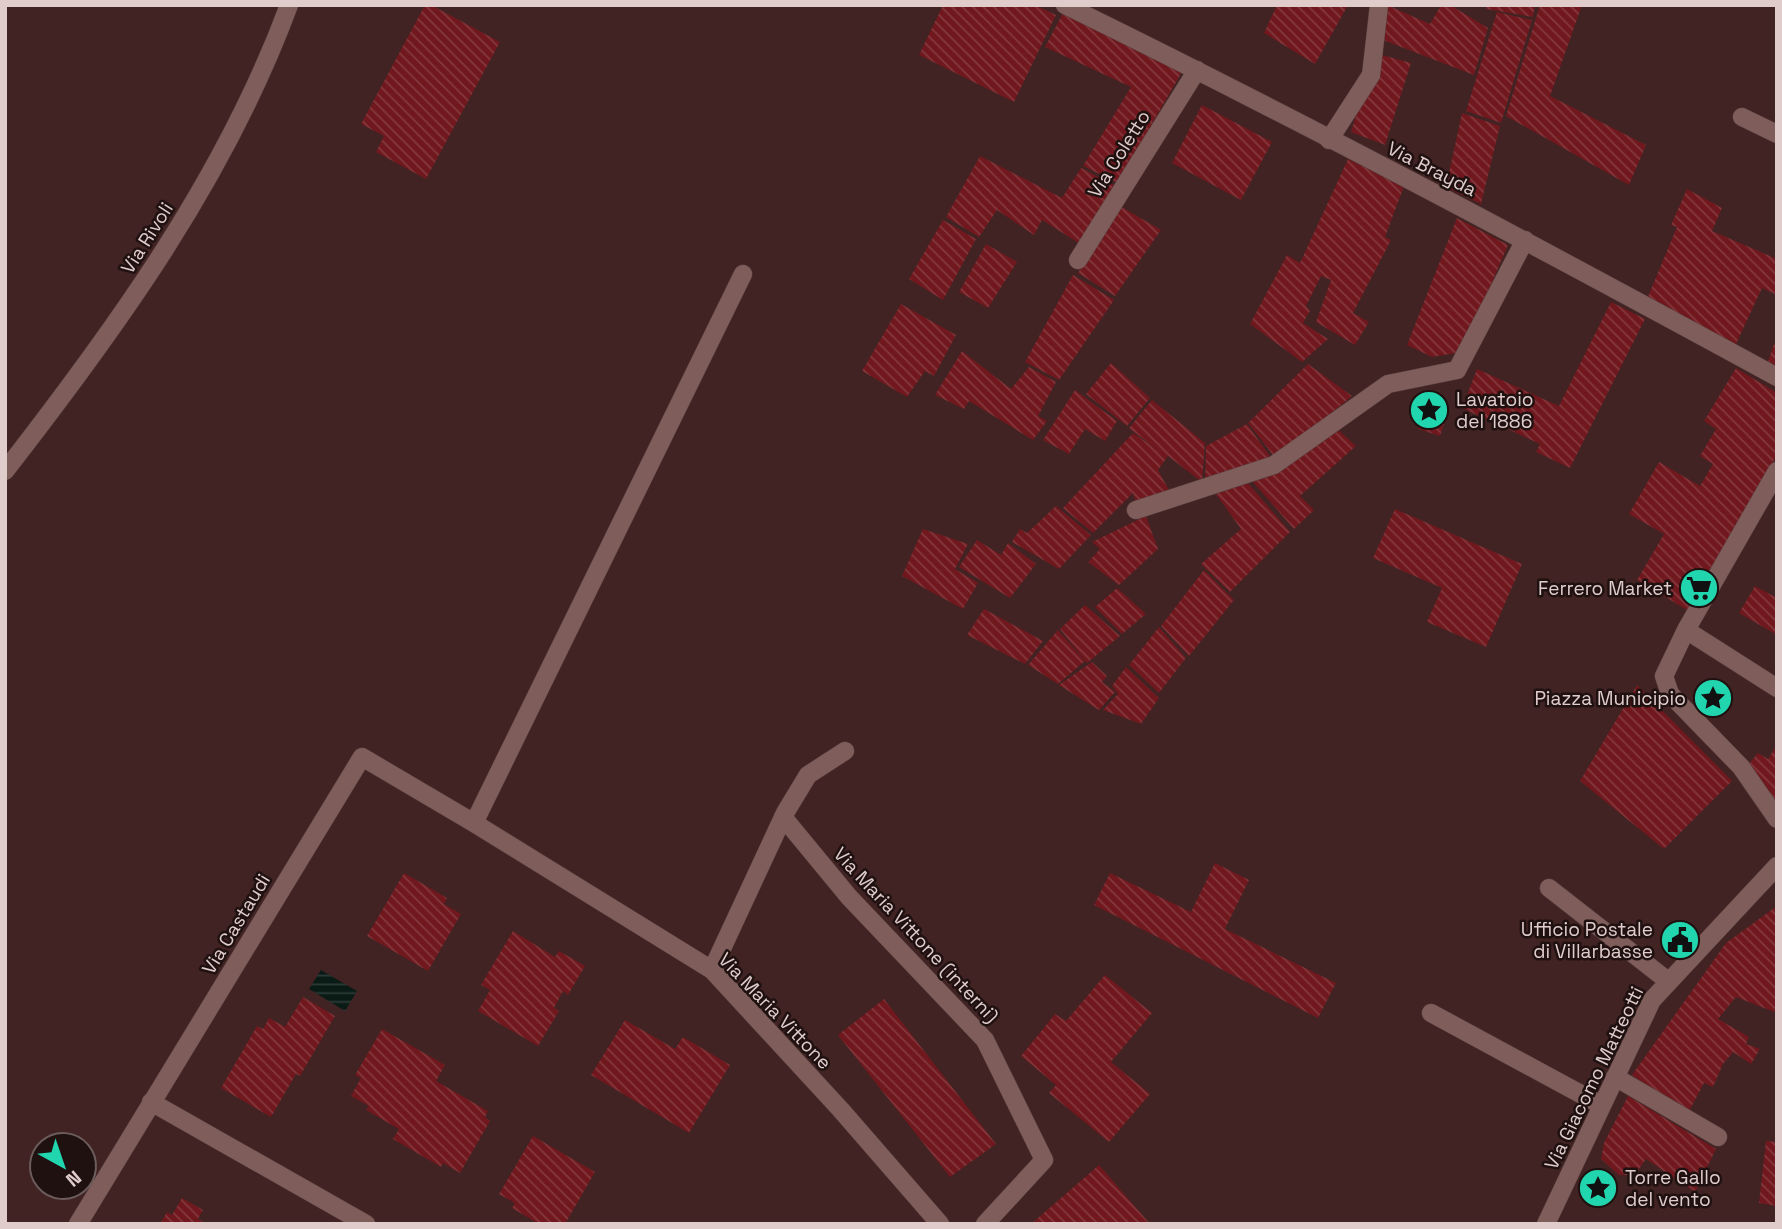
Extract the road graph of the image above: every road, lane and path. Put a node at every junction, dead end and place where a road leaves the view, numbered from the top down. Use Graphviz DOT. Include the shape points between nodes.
graph roads {
  1 [pos="289,5"];
  2 [pos="1065,5"];
  3 [pos="1379,5"];
  4 [pos="1197,70"];
  5 [pos="1742,117"];
  6 [pos="1777,134"];
  7 [pos="1329,140"];
  8 [pos="1525,240"];
  9 [pos="1078,260"];
  10 [pos="743,274"];
  11 [pos="1777,377"];
  12 [pos="5,471"];
  13 [pos="1777,471"];
  14 [pos="1136,510"];
  15 [pos="1686,630"];
  16 [pos="1777,688"];
  17 [pos="845,751"];
  18 [pos="783,817"];
  19 [pos="1777,820"];
  20 [pos="474,823"];
  21 [pos="1777,866"];
  22 [pos="1549,888"];
  23 [pos="712,970"];
  24 [pos="1668,981"];
  25 [pos="1431,1013"];
  26 [pos="1615,1077"];
  27 [pos="152,1102"];
  28 [pos="1601,1105"];
  29 [pos="1718,1137"];
  30 [pos="78,1224"];
  31 [pos="366,1224"];
  32 [pos="940,1224"];
  33 [pos="985,1224"];
  34 [pos="1546,1224"];
  1 -- 12 [label="street, Via Rivoli" via="238,122 180,227 125,312"];
  2 -- 4 [label="street, Via Brayda"];
  3 -- 7 [label="street" via="1371,75"];
  4 -- 7 [label="street, Via Brayda"];
  4 -- 9 [label="street, Via Coletto"];
  5 -- 6 [label="street"];
  7 -- 8 [label="street, Via Brayda"];
  8 -- 11 [label="street, Via Brayda"];
  8 -- 14 [label="street" via="1457,370 1388,384 1274,465"];
  10 -- 20 [label="street"];
  13 -- 15 [label="street"];
  15 -- 16 [label="street"];
  15 -- 19 [label="street" via="1664,676 1670,694 1741,767"];
  17 -- 18 [label="street" via="808,775"];
  18 -- 23 [label="street"];
  18 -- 33 [label="street, Via Maria Vittone (interni)" via="849,897 985,1040 1044,1160"];
  20 -- 23 [label="street, Via Maria Vittone"];
  20 -- 27 [label="street, Via Castaudi" via="362,757"];
  21 -- 24 [label="street, Via Giacomo Matteotti"];
  22 -- 24 [label="street"];
  23 -- 32 [label="street, Via Maria Vittone"];
  24 -- 26 [label="street, Via Giacomo Matteotti" via="1652,1000"];
  25 -- 28 [label="street"];
  26 -- 28 [label="street, Via Giacomo Matteotti"];
  26 -- 29 [label="street"];
  27 -- 30 [label="street, Via Castaudi"];
  27 -- 31 [label="street"];
  28 -- 34 [label="street, Via Giacomo Matteotti"];
}
